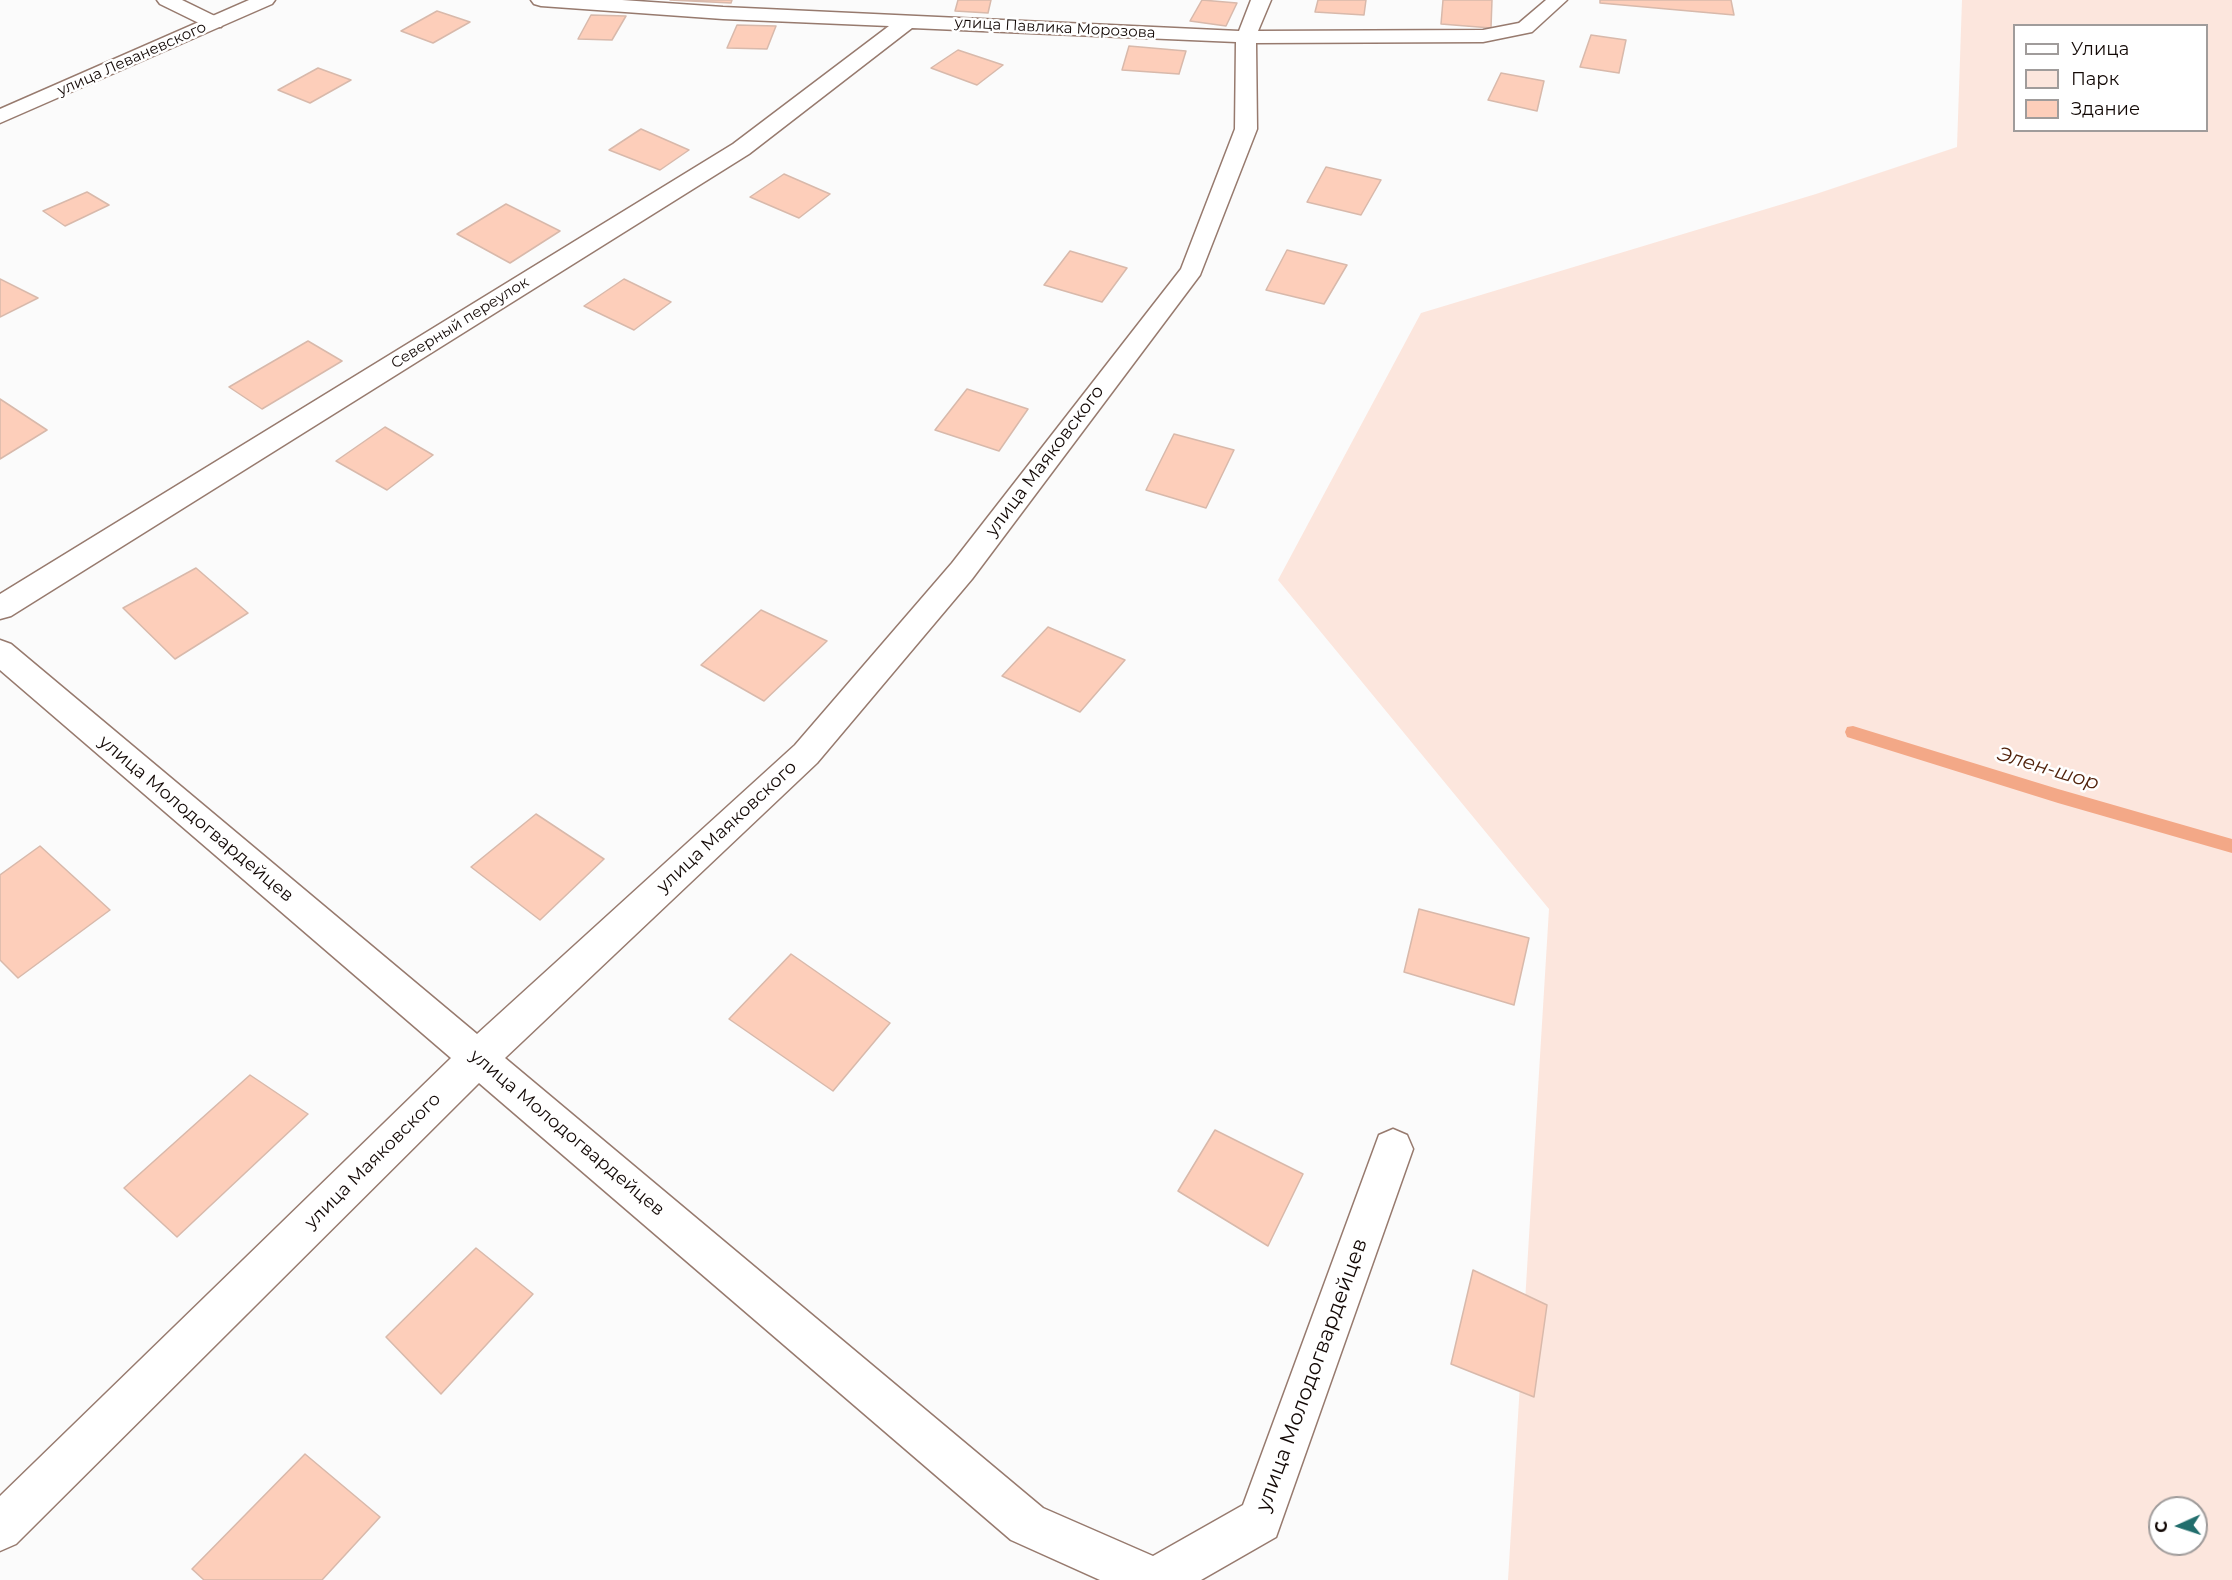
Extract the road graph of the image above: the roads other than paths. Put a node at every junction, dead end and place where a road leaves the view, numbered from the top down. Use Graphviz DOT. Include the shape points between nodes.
graph roads {
  1 [pos="167,0"];
  2 [pos="265,0"];
  3 [pos="541,0"];
  4 [pos="1261,0"];
  5 [pos="1557,0"];
  6 [pos="908,21"];
  7 [pos="214,22"];
  8 [pos="1246,36"];
  9 [pos="0,117"];
  10 [pos="0,608"];
  11 [pos="0,652"];
  12 [pos="478,1058"];
  13 [pos="1393,1149"];
  14 [pos="0,1528"];
  15 [pos="1155,1580"];
  1 -- 7 [label="street"];
  2 -- 7 [label="street, улица Леваневского"];
  3 -- 6 [label="street, улица Павлика Морозова"];
  4 -- 8 [label="street, улица Маяковского"];
  5 -- 8 [label="street, улица Павлика Морозова" via="1525,28 1483,36"];
  6 -- 8 [label="street, улица Павлика Морозова"];
  6 -- 10 [label="street, Северный переулок" via="741,148"];
  7 -- 9 [label="street, улица Леваневского"];
  8 -- 12 [label="street, улица Маяковского" via="1246,129 1191,270 962,571 806,754"];
  11 -- 12 [label="street, улица Молодогвардейцев"];
  12 -- 14 [label="street, улица Маяковского"];
  12 -- 15 [label="street, улица Молодогвардейцев" via="1027,1524"];
  13 -- 15 [label="street, улица Молодогвардейцев" via="1260,1521"];
}
